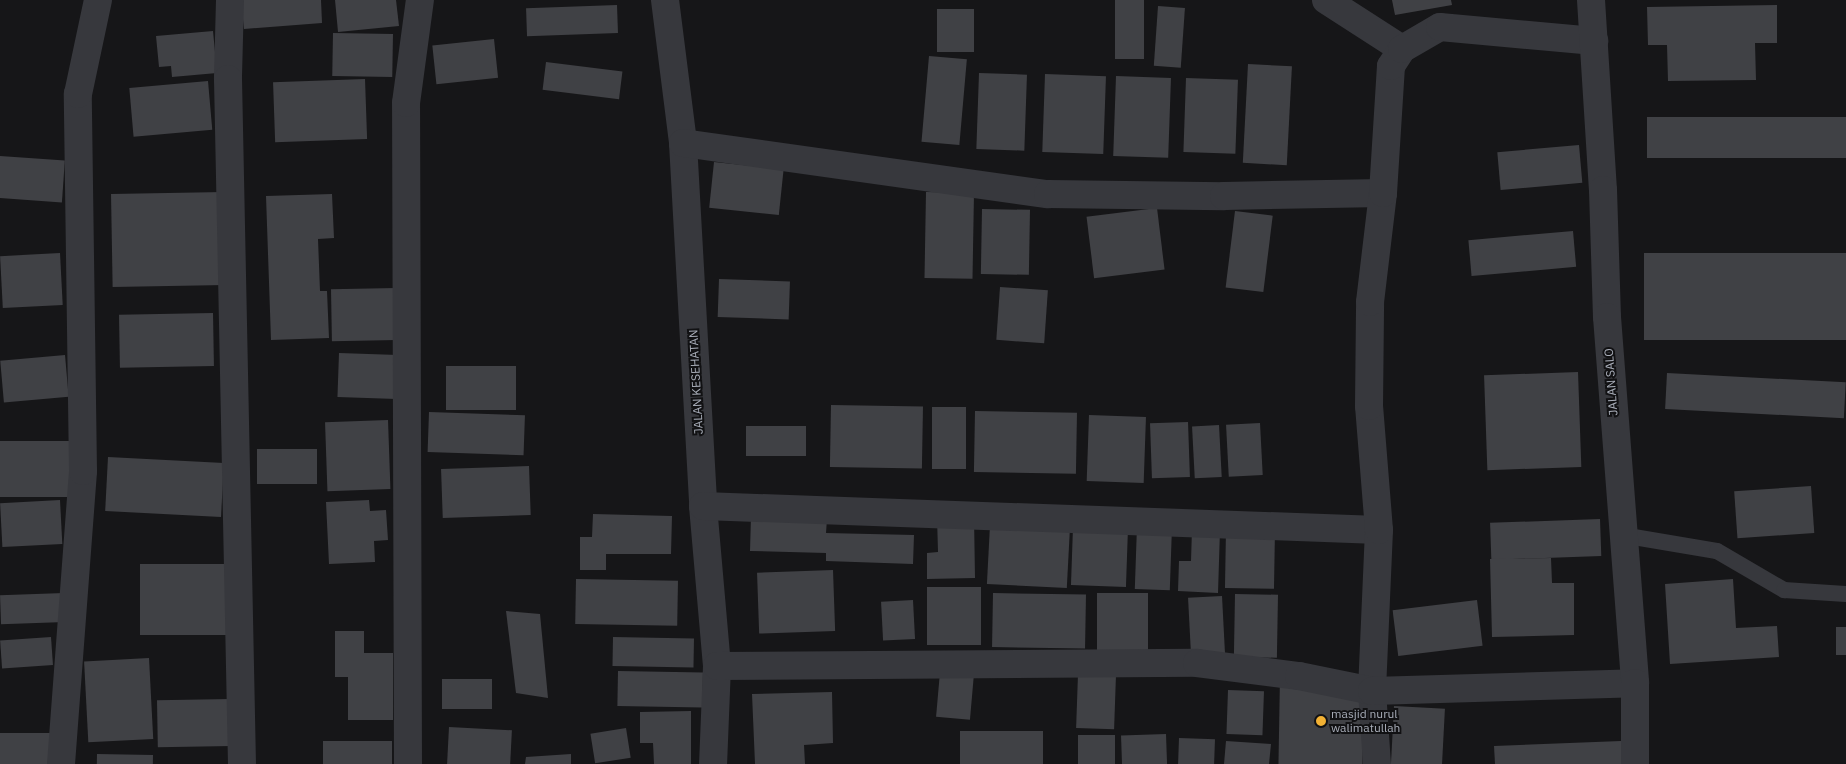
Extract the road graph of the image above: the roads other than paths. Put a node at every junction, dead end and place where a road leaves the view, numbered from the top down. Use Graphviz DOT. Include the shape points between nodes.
graph roads {
  1 [pos="98,0"];
  2 [pos="230,0"];
  3 [pos="420,0"];
  4 [pos="665,0"];
  5 [pos="1326,0"];
  6 [pos="1591,0"];
  7 [pos="1594,41"];
  8 [pos="1402,49"];
  9 [pos="682,143"];
  10 [pos="1383,193"];
  11 [pos="703,506"];
  12 [pos="1379,530"];
  13 [pos="1622,535"];
  14 [pos="1846,594"];
  15 [pos="717,666"];
  16 [pos="1635,683"];
  17 [pos="1372,691"];
  18 [pos="61,764"];
  19 [pos="242,764"];
  20 [pos="408,764"];
  21 [pos="713,764"];
  22 [pos="1377,764"];
  23 [pos="1635,764"];
  1 -- 18 [label="street" via="78,94 83,471"];
  2 -- 19 [label="street" via="228,79"];
  3 -- 20 [label="street" via="406,104"];
  4 -- 9 [label="street, JALAN KESEHATAN"];
  5 -- 8 [label="street"];
  6 -- 7 [label="street, JALAN SALO"];
  7 -- 8 [label="street" via="1440,27"];
  7 -- 13 [label="street, JALAN SALO" via="1606,318"];
  8 -- 10 [label="street" via="1392,66"];
  9 -- 10 [label="street" via="1048,194 1224,196"];
  9 -- 11 [label="street, JALAN KESEHATAN"];
  10 -- 12 [label="street" via="1370,302 1369,406"];
  11 -- 12 [label="street"];
  11 -- 15 [label="street, JALAN KESEHATAN"];
  12 -- 17 [label="street"];
  13 -- 14 [label="lane" via="1717,551 1784,590"];
  13 -- 16 [label="street, JALAN SALO"];
  15 -- 17 [label="street" via="1197,663 1299,676"];
  15 -- 21 [label="street, JALAN KESEHATAN"];
  16 -- 17 [label="street"];
  16 -- 23 [label="street, JALAN SALO"];
  17 -- 22 [label="street"];
}
